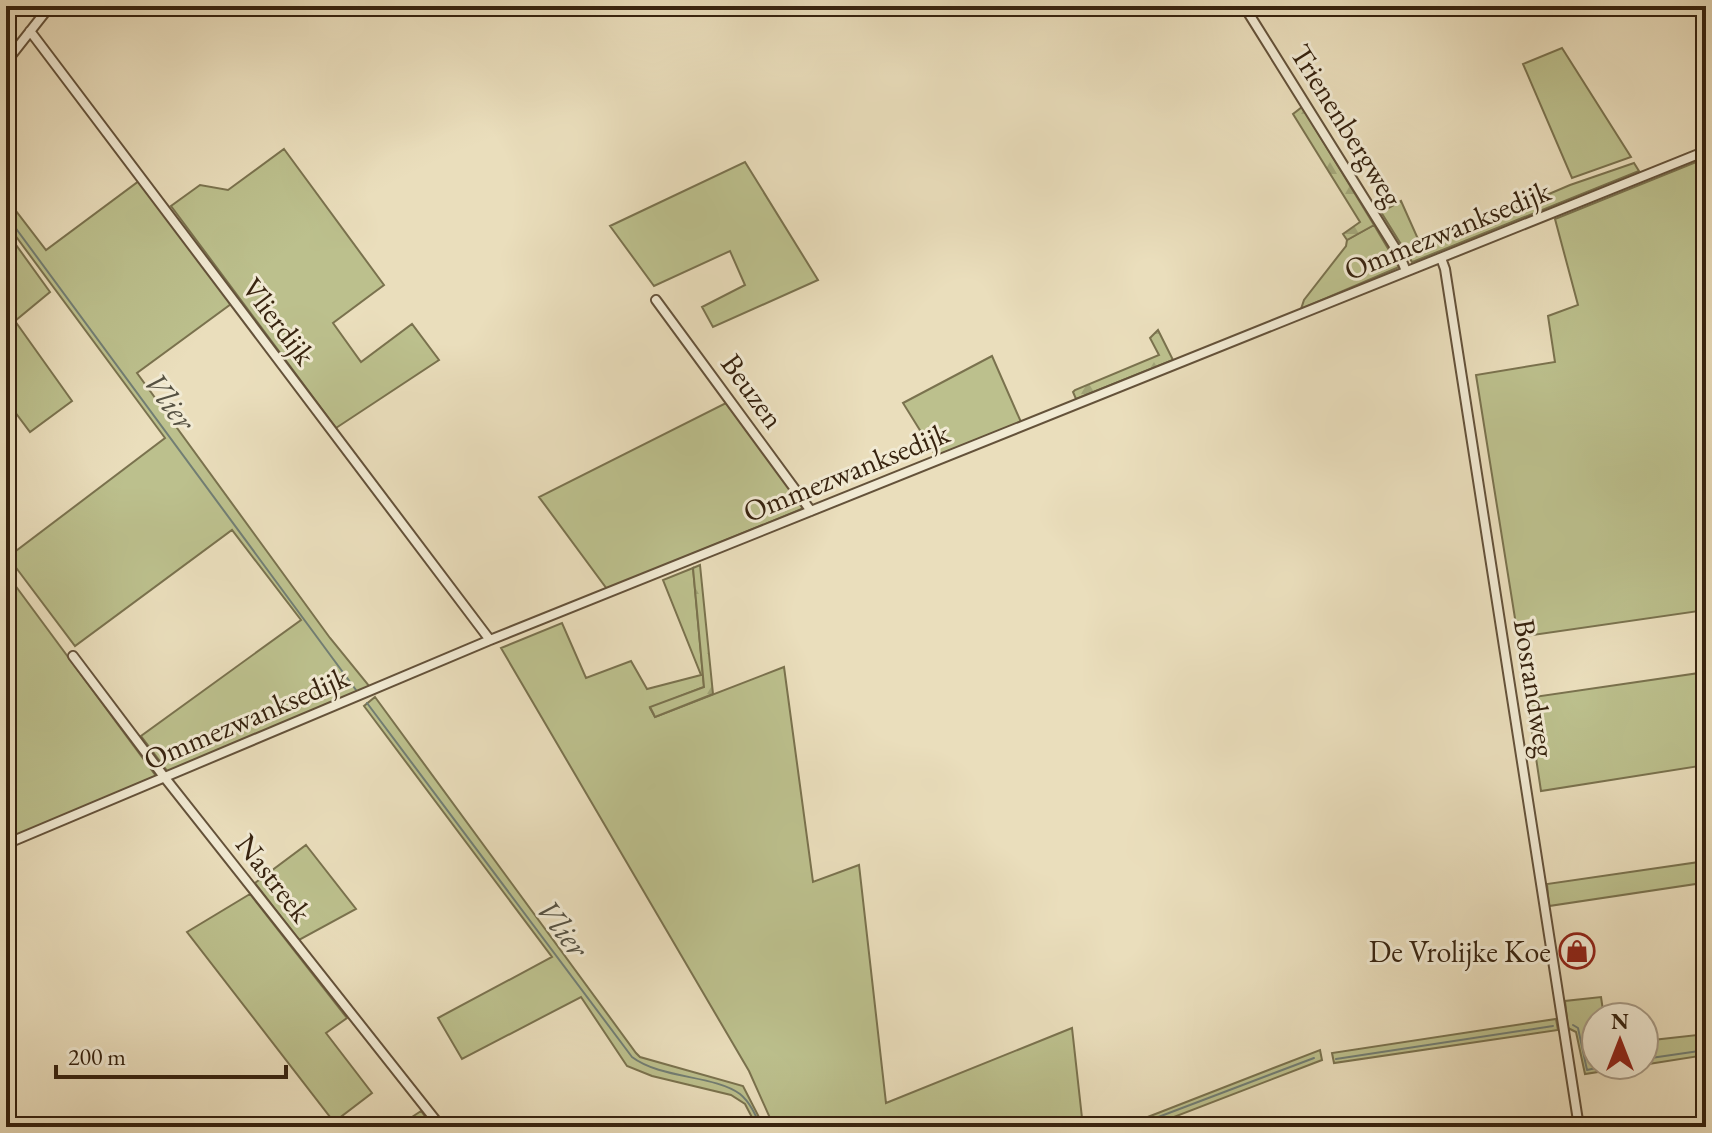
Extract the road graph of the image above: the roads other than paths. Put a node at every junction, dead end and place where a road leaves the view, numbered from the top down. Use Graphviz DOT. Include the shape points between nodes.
graph roads {
  1 [pos="50,6"];
  2 [pos="1244,6"];
  3 [pos="30,31"];
  4 [pos="6,62"];
  5 [pos="1706,151"];
  6 [pos="1441,258"];
  7 [pos="1406,271"];
  8 [pos="656,300"];
  9 [pos="811,511"];
  10 [pos="490,640"];
  11 [pos="73,656"];
  12 [pos="165,778"];
  13 [pos="6,844"];
  14 [pos="441,1127"];
  15 [pos="1579,1127"];
  1 -- 3 [label="street"];
  2 -- 7 [label="street, Trienenbergweg"];
  3 -- 4 [label="street"];
  3 -- 10 [label="street, Vlierdijk"];
  5 -- 6 [label="street, Ommezwanksedijk"];
  6 -- 7 [label="street, Ommezwanksedijk"];
  6 -- 15 [label="street, Bosrandweg"];
  7 -- 9 [label="street, Ommezwanksedijk"];
  8 -- 9 [label="street, Beuzen"];
  9 -- 10 [label="street, Ommezwanksedijk"];
  10 -- 12 [label="street, Ommezwanksedijk"];
  11 -- 12 [label="street, Nastreek"];
  12 -- 13 [label="street, Ommezwanksedijk"];
  12 -- 14 [label="street, Nastreek"];
}
